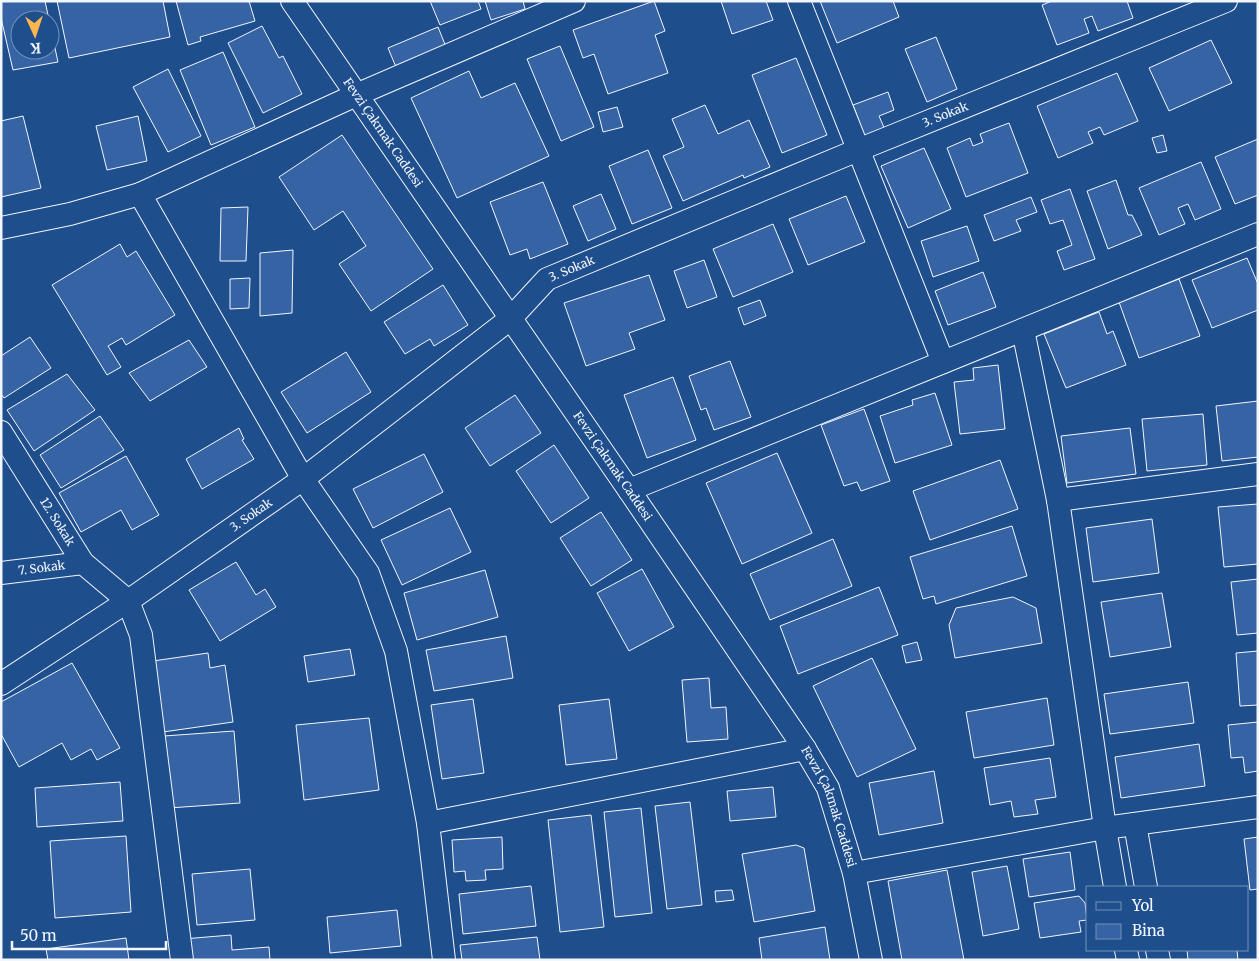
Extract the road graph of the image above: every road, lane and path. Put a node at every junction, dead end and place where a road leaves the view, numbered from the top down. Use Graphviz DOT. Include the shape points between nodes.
graph roads {
  1 [pos="292,1"];
  2 [pos="574,1"];
  3 [pos="799,1"];
  4 [pos="1226,1"];
  5 [pos="356,95"];
  6 [pos="858,150"];
  7 [pos="140,194"];
  8 [pos="1,228"];
  9 [pos="1258,234"];
  10 [pos="510,319"];
  11 [pos="1023,330"];
  12 [pos="943,362"];
  13 [pos="1,432"];
  14 [pos="1258,474"];
  15 [pos="303,479"];
  16 [pos="629,490"];
  17 [pos="1058,500"];
  18 [pos="83,563"];
  19 [pos="1,573"];
  20 [pos="128,601"];
  21 [pos="1,684"];
  22 [pos="805,749"];
  23 [pos="1258,806"];
  24 [pos="428,823"];
  25 [pos="1135,824"];
  26 [pos="1105,828"];
  27 [pos="854,873"];
  28 [pos="1115,886"];
  29 [pos="1146,886"];
  30 [pos="182,960"];
  31 [pos="444,960"];
  32 [pos="871,960"];
  1 -- 5 [label="street, Fevzi Çakmak Caddesi"];
  2 -- 5 [label="street"];
  3 -- 6 [label="street"];
  4 -- 6 [label="street, 3. Sokak"];
  5 -- 7 [label="street"];
  5 -- 10 [label="street, Fevzi Çakmak Caddesi"];
  6 -- 10 [label="street, 3. Sokak" via="546,279"];
  6 -- 12 [label="street"];
  7 -- 8 [label="street" via="70,214"];
  7 -- 15 [label="street"];
  9 -- 11 [label="street"];
  10 -- 15 [label="street, 3. Sokak"];
  10 -- 16 [label="street, Fevzi Çakmak Caddesi"];
  11 -- 12 [label="street"];
  11 -- 17 [label="street"];
  12 -- 16 [label="street"];
  13 -- 18 [label="street, 12. Sokak"];
  14 -- 17 [label="street"];
  15 -- 20 [label="street, 3. Sokak"];
  15 -- 24 [label="street" via="368,573 396,651"];
  16 -- 22 [label="street, Fevzi Çakmak Caddesi"];
  17 -- 26 [label="street"];
  18 -- 19 [label="street, 7. Sokak"];
  18 -- 20 [label="street, 12. Sokak"];
  20 -- 21 [label="street, 3. Sokak"];
  20 -- 30 [label="street" via="141,635"];
  22 -- 24 [label="street"];
  22 -- 27 [label="street, Fevzi Çakmak Caddesi" via="828,788"];
  23 -- 25 [label="street"];
  24 -- 31 [label="street"];
  25 -- 26 [label="street"];
  25 -- 29 [label="street"];
  26 -- 27 [label="street"];
  26 -- 28 [label="street"];
  27 -- 32 [label="street, Fevzi Çakmak Caddesi"];
}
